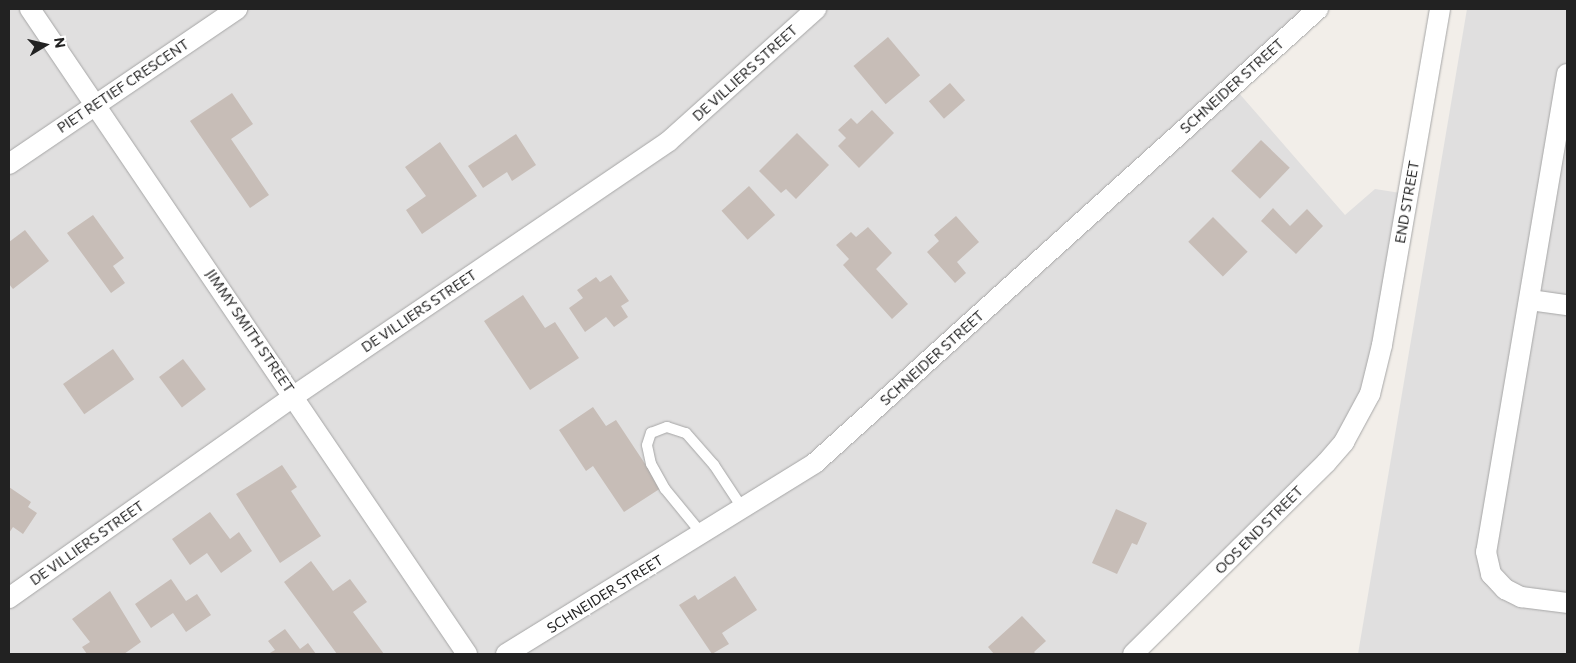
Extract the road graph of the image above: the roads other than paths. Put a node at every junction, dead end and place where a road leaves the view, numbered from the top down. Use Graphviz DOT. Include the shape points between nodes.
graph roads {
  1 [pos="30,9"];
  2 [pos="237,9"];
  3 [pos="816,9"];
  4 [pos="1318,9"];
  5 [pos="1440,9"];
  6 [pos="1567,74"];
  7 [pos="96,105"];
  8 [pos="9,164"];
  9 [pos="1530,300"];
  10 [pos="1567,305"];
  11 [pos="1370,394"];
  12 [pos="294,396"];
  13 [pos="743,509"];
  14 [pos="702,534"];
  15 [pos="9,598"];
  16 [pos="1567,603"];
  17 [pos="467,654"];
  18 [pos="506,654"];
  19 [pos="1133,654"];
  1 -- 7 [label="street, JIMMY SMITH STREET"];
  2 -- 7 [label="street, PIET RETIEF CRESCENT"];
  3 -- 12 [label="street, DE VILLIERS STREET" via="669,141"];
  4 -- 13 [label="street, SCHNEIDER STREET" via="828,452 798,476"];
  5 -- 11 [label="street, END STREET" via="1381,354"];
  6 -- 9 [label="street"];
  7 -- 8 [label="street, PIET RETIEF CRESCENT"];
  7 -- 12 [label="street, JIMMY SMITH STREET"];
  9 -- 10 [label="street"];
  9 -- 16 [label="street" via="1486,552 1498,584 1513,594"];
  11 -- 19 [label="street, OOS END STREET" via="1349,434 1326,463"];
  12 -- 15 [label="street, DE VILLIERS STREET"];
  12 -- 17 [label="street, JIMMY SMITH STREET"];
  13 -- 14 [label="street, SCHNEIDER STREET"];
  13 -- 14 [label="lane" via="714,465 686,433 667,427 651,432 647,445 651,464 665,489"];
  14 -- 18 [label="street, SCHNEIDER STREET"];
}
